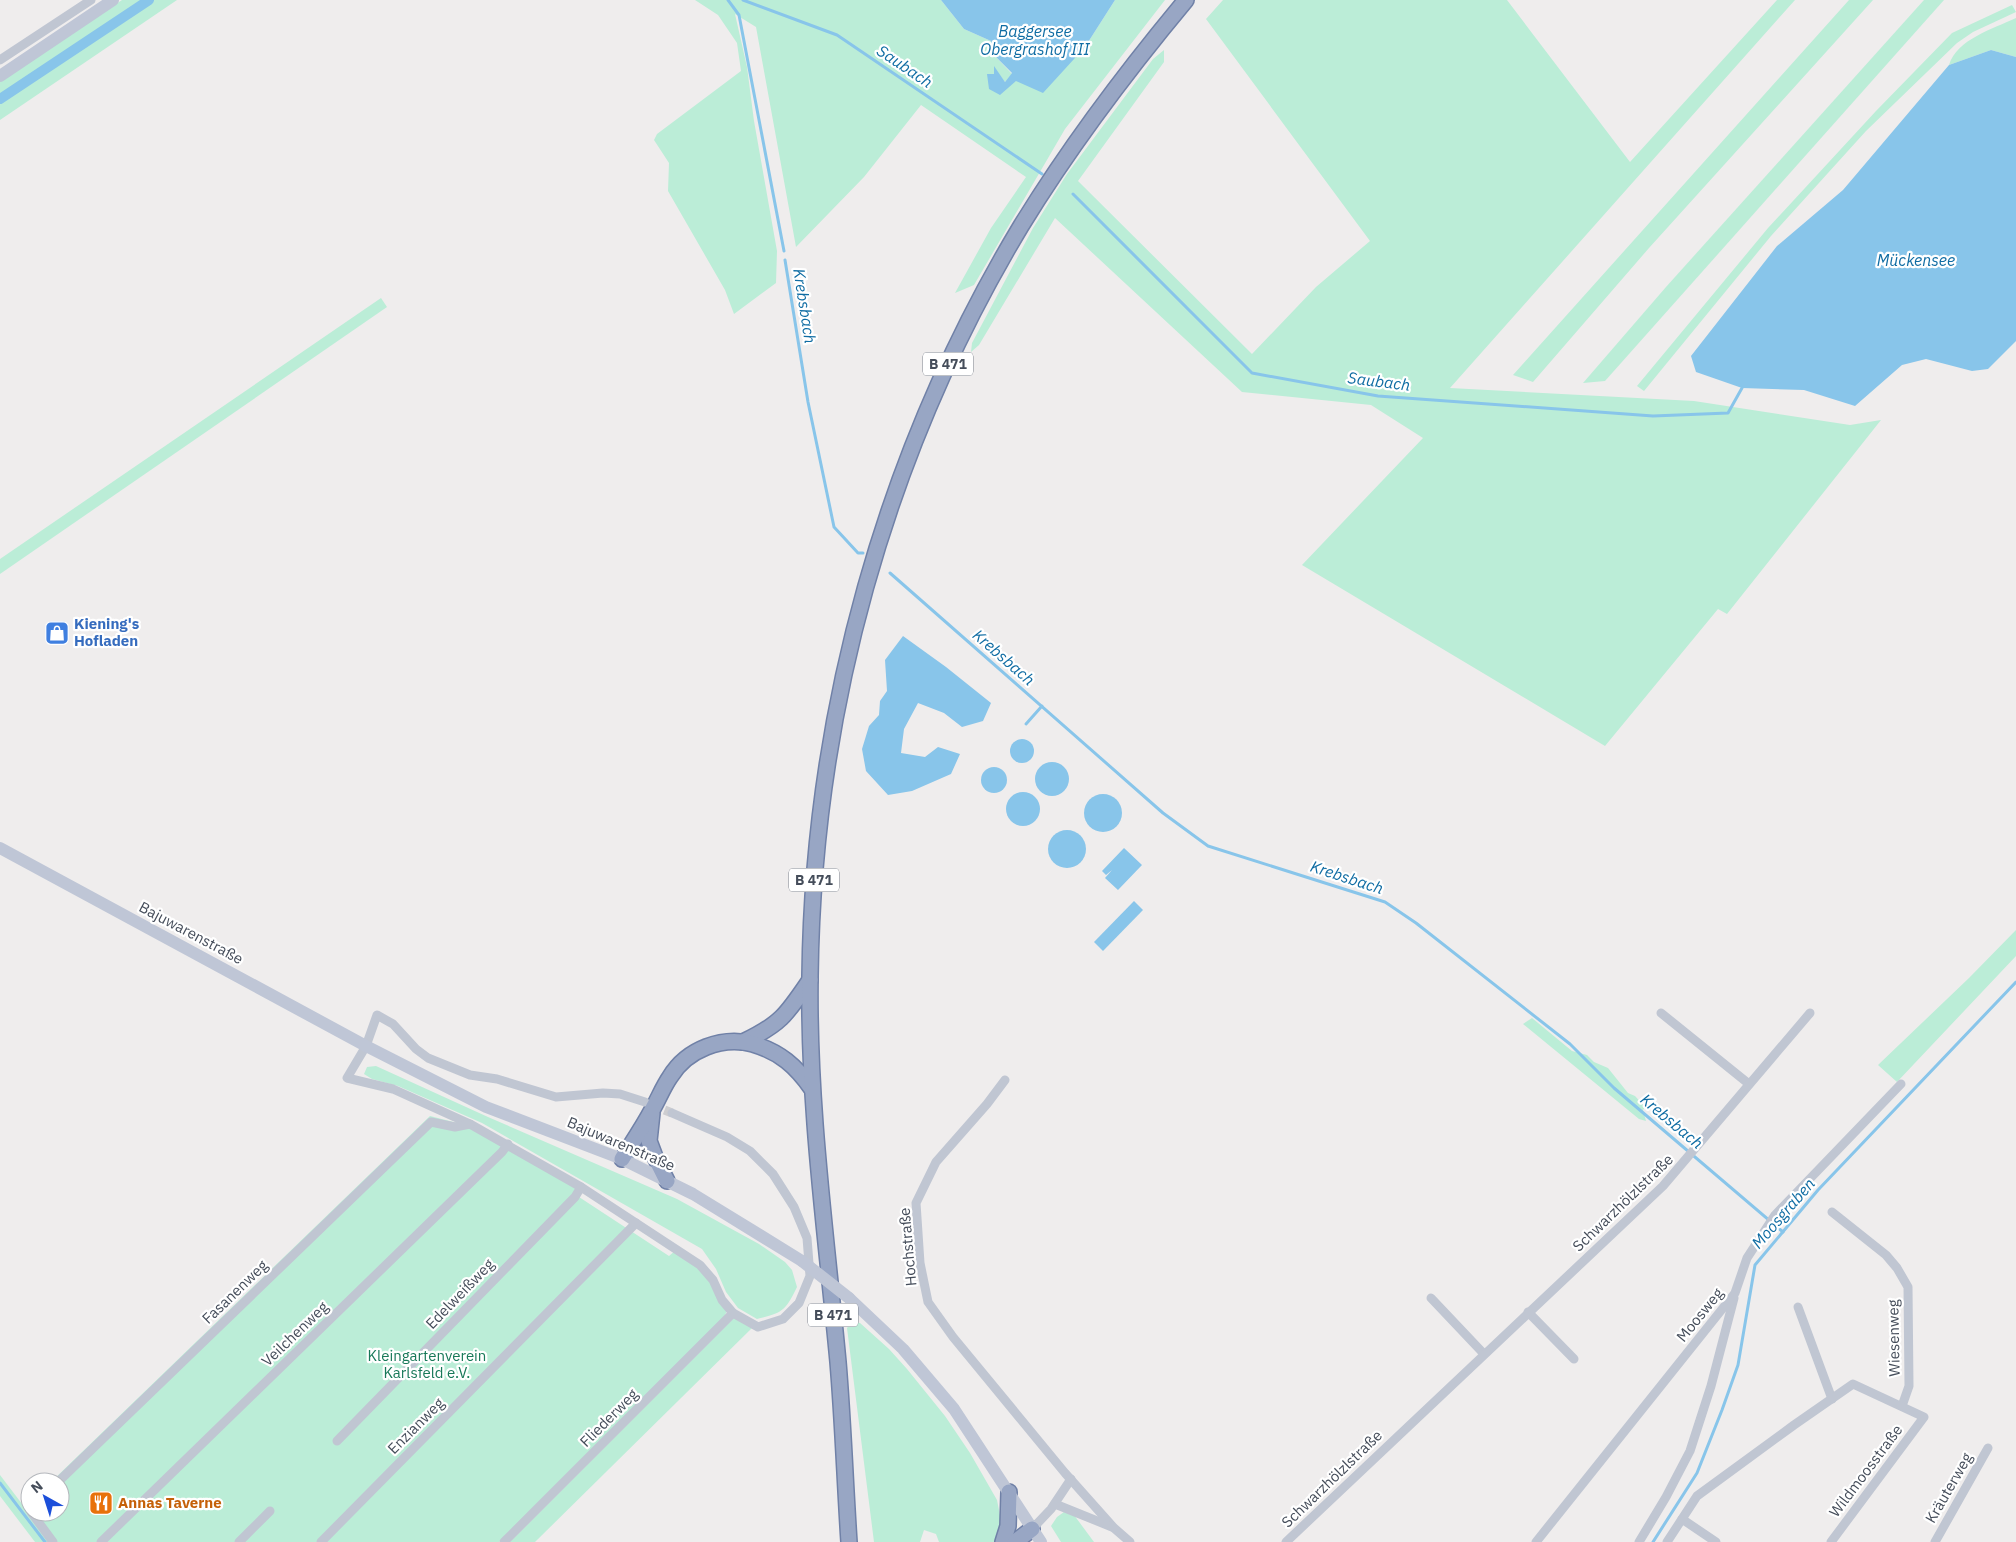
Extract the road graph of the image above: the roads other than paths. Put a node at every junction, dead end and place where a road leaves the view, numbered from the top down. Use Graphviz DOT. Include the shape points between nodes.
graph roads {
  1 [pos="91,0"];
  2 [pos="113,0"];
  3 [pos="1186,0"];
  4 [pos="0,60"];
  5 [pos="0,76"];
  6 [pos="0,848"];
  7 [pos="810,980"];
  8 [pos="1661,1013"];
  9 [pos="1810,1013"];
  10 [pos="743,1042"];
  11 [pos="366,1046"];
  12 [pos="1005,1080"];
  13 [pos="1749,1084"];
  14 [pos="1901,1084"];
  15 [pos="812,1089"];
  16 [pos="649,1106"];
  17 [pos="672,1113"];
  18 [pos="470,1124"];
  19 [pos="508,1144"];
  20 [pos="622,1160"];
  21 [pos="666,1181"];
  22 [pos="581,1188"];
  23 [pos="1832,1212"];
  24 [pos="636,1223"];
  25 [pos="1735,1293"];
  26 [pos="1431,1298"];
  27 [pos="1798,1307"];
  28 [pos="1528,1312"];
  29 [pos="733,1313"];
  30 [pos="1713,1321"];
  31 [pos="1727,1327"];
  32 [pos="1484,1354"];
  33 [pos="1574,1359"];
  34 [pos="1832,1399"];
  35 [pos="1902,1406"];
  36 [pos="1924,1417"];
  37 [pos="337,1441"];
  38 [pos="1988,1448"];
  39 [pos="68,1472"];
  40 [pos="1071,1479"];
  41 [pos="1009,1492"];
  42 [pos="1054,1504"];
  43 [pos="270,1511"];
  44 [pos="1682,1519"];
  45 [pos="39,1522"];
  46 [pos="1114,1528"];
  47 [pos="1032,1529"];
  48 [pos="54,1542"];
  49 [pos="101,1542"];
  50 [pos="239,1542"];
  51 [pos="321,1542"];
  52 [pos="504,1542"];
  53 [pos="849,1542"];
  54 [pos="1003,1542"];
  55 [pos="1015,1542"];
  56 [pos="1041,1542"];
  57 [pos="1130,1542"];
  58 [pos="1286,1542"];
  59 [pos="1536,1542"];
  60 [pos="1638,1542"];
  61 [pos="1667,1542"];
  62 [pos="1716,1542"];
  63 [pos="1831,1542"];
  64 [pos="1934,1542"];
  1 -- 4 [label="street"];
  2 -- 5 [label="main road"];
  3 -- 7 [label="highway, B 471" via="1130,68 1075,143 1021,227 965,328 910,454 857,614 834,721 815,862"];
  6 -- 11 [label="main road, Bajuwarenstraße"];
  7 -- 10 [label="highway" via="779,1022"];
  7 -- 15 [label="highway, B 471"];
  8 -- 13 [label="street"];
  9 -- 13 [label="street, Schwarzhölzlstraße"];
  10 -- 15 [label="highway" via="764,1047 790,1061"];
  10 -- 16 [label="highway" via="724,1041 693,1053"];
  11 -- 16 [label="street" via="377,1016 392,1024 428,1058 470,1075 497,1079 556,1097 620,1094"];
  11 -- 18 [label="street" via="347,1078 393,1089"];
  11 -- 20 [label="main road, Bajuwarenstraße" via="486,1107"];
  12 -- 40 [label="street, Hochstraße" via="936,1162 916,1203 920,1263 928,1302 953,1337"];
  13 -- 28 [label="street, Schwarzhölzlstraße" via="1659,1190"];
  14 -- 25 [label="street, Moosweg" via="1771,1221 1747,1258"];
  15 -- 53 [label="highway, B 471" via="838,1364"];
  16 -- 20 [label="highway"];
  16 -- 21 [label="highway" via="650,1141"];
  17 -- 29 [label="street" via="727,1137 750,1152 773,1174 794,1206 807,1238 810,1276 799,1303 783,1319 758,1327"];
  18 -- 19 [label="street"];
  18 -- 39 [label="street, Fasanenweg" via="455,1127 431,1122"];
  19 -- 22 [label="street"];
  19 -- 49 [label="street, Veilchenweg"];
  20 -- 21 [label="main road, Bajuwarenstraße"];
  21 -- 41 [label="main road, Bajuwarenstraße, bridge" via="802,1261 849,1298 903,1349 954,1410"];
  22 -- 24 [label="street"];
  22 -- 37 [label="street, Edelweißweg"];
  23 -- 35 [label="street, Wiesenweg" via="1886,1255 1908,1287 1909,1386"];
  24 -- 29 [label="street" via="700,1265"];
  24 -- 51 [label="street, Enzianweg"];
  25 -- 30 [label="street, Moosweg"];
  25 -- 31 [label="street"];
  26 -- 32 [label="street"];
  27 -- 34 [label="street"];
  28 -- 32 [label="street, Schwarzhölzlstraße"];
  28 -- 33 [label="street"];
  29 -- 52 [label="street, Fliederweg"];
  30 -- 31 [label="street"];
  30 -- 59 [label="street, Moosweg"];
  31 -- 60 [label="street" via="1690,1451"];
  32 -- 58 [label="street, Schwarzhölzlstraße"];
  34 -- 35 [label="street, Wiesenweg" via="1853,1384"];
  34 -- 44 [label="street, Wiesenweg" via="1697,1496"];
  35 -- 36 [label="street, Wiesenweg"];
  36 -- 63 [label="street, Wildmoosstraße"];
  38 -- 64 [label="street, Kräuterweg"];
  40 -- 42 [label="street"];
  40 -- 46 [label="street, Hochstraße"];
  41 -- 47 [label="main road, Bajuwarenstraße"];
  41 -- 54 [label="highway" via="1008,1526"];
  42 -- 46 [label="street"];
  42 -- 47 [label="street"];
  43 -- 50 [label="street"];
  44 -- 61 [label="street, Wiesenweg"];
  44 -- 62 [label="street"];
  45 -- 48 [label="street"];
  46 -- 57 [label="street, Hochstraße"];
  47 -- 55 [label="highway"];
  47 -- 56 [label="main road, Bajuwarenstraße"];
}
